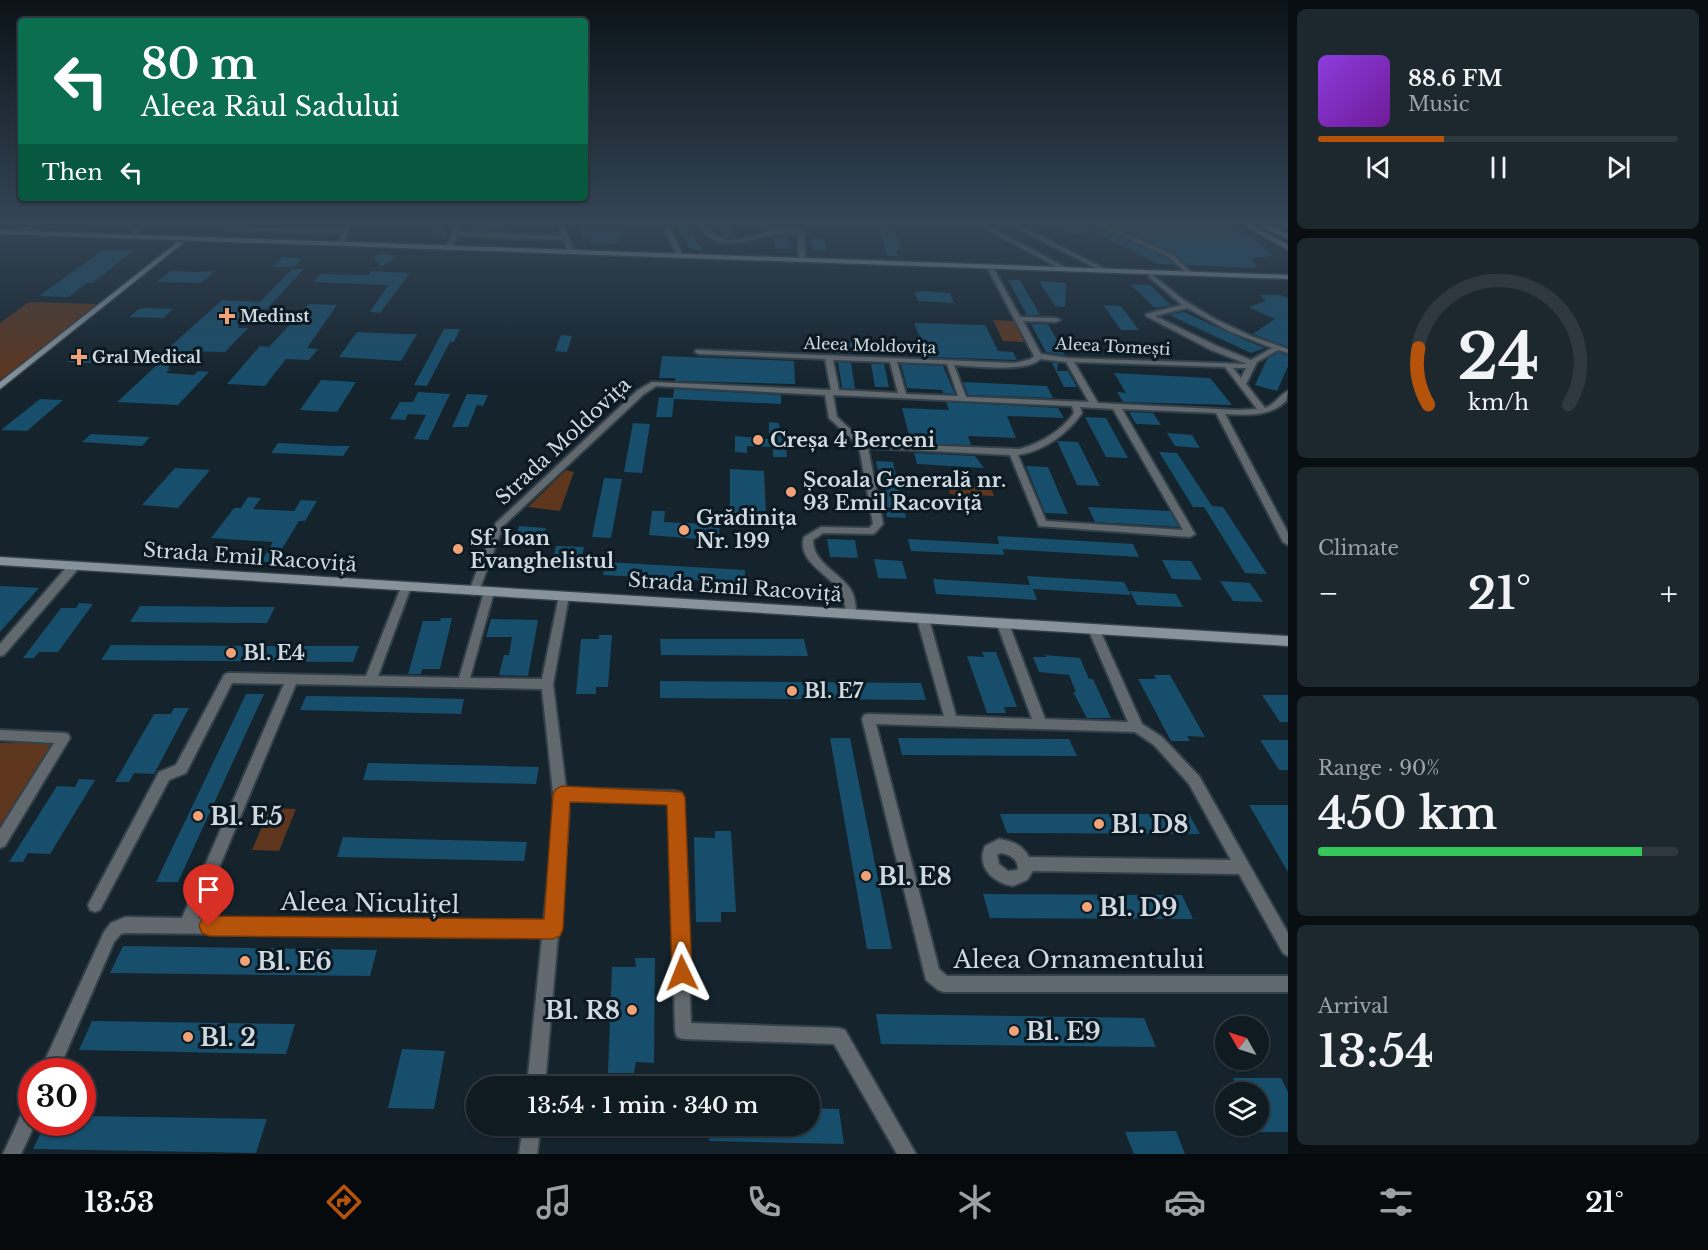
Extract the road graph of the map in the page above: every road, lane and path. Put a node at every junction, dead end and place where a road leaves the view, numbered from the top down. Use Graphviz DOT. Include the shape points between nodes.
graph roads {
  1 [pos="139,276"];
  2 [pos="995,276"];
  3 [pos="1146,276"];
  4 [pos="1151,276"];
  5 [pos="1192,276"];
  6 [pos="1288,280"];
  7 [pos="1186,306"];
  8 [pos="1019,319"];
  9 [pos="1056,320"];
  10 [pos="1214,348"];
  11 [pos="1277,348"];
  12 [pos="1288,351"];
  13 [pos="699,352"];
  14 [pos="1038,356"];
  15 [pos="830,358"];
  16 [pos="1069,360"];
  17 [pos="893,361"];
  18 [pos="950,363"];
  19 [pos="1251,364"];
  20 [pos="1228,366"];
  21 [pos="1242,384"];
  22 [pos="0,386"];
  23 [pos="832,392"];
  24 [pos="1288,393"];
  25 [pos="903,396"];
  26 [pos="963,399"];
  27 [pos="1075,404"];
  28 [pos="1095,405"];
  29 [pos="1116,406"];
  30 [pos="1220,411"];
  31 [pos="1263,411"];
  32 [pos="863,445"];
  33 [pos="1013,453"];
  34 [pos="1288,542"];
  35 [pos="0,561"];
  36 [pos="74,566"];
  37 [pos="406,586"];
  38 [pos="474,591"];
  39 [pos="489,592"];
  40 [pos="564,596"];
  41 [pos="851,614"];
  42 [pos="923,619"];
  43 [pos="1003,624"];
  44 [pos="1094,629"];
  45 [pos="1288,641"];
  46 [pos="1,650"];
  47 [pos="292,679"];
  48 [pos="370,681"];
  49 [pos="463,683"];
  50 [pos="547,684"];
  51 [pos="951,720"];
  52 [pos="1040,723"];
  53 [pos="1137,727"];
  54 [pos="0,735"];
  55 [pos="562,794"];
  56 [pos="0,842"];
  57 [pos="1025,864"];
  58 [pos="1244,867"];
  59 [pos="95,905"];
  60 [pos="187,925"];
  61 [pos="553,929"];
  62 [pos="1288,948"];
  63 [pos="1288,984"];
  64 [pos="55,1058"];
  65 [pos="537,1076"];
  66 [pos="20,1136"];
  67 [pos="530,1136"];
  68 [pos="12,1154"];
  69 [pos="528,1154"];
  70 [pos="907,1154"];
  1 -- 22 [label="main road"];
  2 -- 8 [label="street, Aleea Tomești"];
  3 -- 4 [label="main road"];
  4 -- 5 [label="main road"];
  4 -- 7 [label="street"];
  5 -- 6 [label="main road"];
  5 -- 6 [label="main road"];
  7 -- 10 [label="street" via="1148,315"];
  7 -- 11 [label="street"];
  8 -- 9 [label="street, Aleea Tomești"];
  8 -- 14 [label="street, Aleea Tomești"];
  10 -- 19 [label="street"];
  10 -- 20 [label="street"];
  11 -- 12 [label="street"];
  11 -- 19 [label="street"];
  13 -- 15 [label="street, Aleea Moldovița"];
  14 -- 16 [label="street, Aleea Tomești"];
  14 -- 18 [label="street, Aleea Moldovița" via="1034,361 1019,364"];
  15 -- 17 [label="street, Aleea Moldovița"];
  15 -- 23 [label="street"];
  16 -- 20 [label="street, Aleea Tomești"];
  16 -- 28 [label="street"];
  17 -- 18 [label="street, Aleea Moldovița"];
  17 -- 25 [label="street"];
  18 -- 26 [label="street"];
  19 -- 20 [label="street, Aleea Tomești"];
  19 -- 21 [label="street"];
  20 -- 21 [label="street"];
  21 -- 31 [label="street"];
  23 -- 25 [label="street, Strada Moldovița"];
  23 -- 32 [label="street" via="833,418"];
  23 -- 38 [label="street, Strada Moldovița" via="663,384 647,388 499,525"];
  24 -- 31 [label="street" via="1281,404"];
  25 -- 26 [label="street, Strada Moldovița"];
  26 -- 27 [label="street, Strada Moldovița"];
  27 -- 28 [label="street, Strada Moldovița"];
  27 -- 33 [label="street" via="1078,413 1073,421 1036,449"];
  28 -- 29 [label="street, Strada Moldovița"];
  29 -- 30 [label="street, Strada Moldovița"];
  29 -- 33 [label="street" via="1190,534 1042,524"];
  30 -- 31 [label="street, Strada Moldovița"];
  30 -- 34 [label="street"];
  32 -- 33 [label="street"];
  32 -- 41 [label="street" via="877,527 867,531 821,530 807,542 812,555 847,593"];
  35 -- 36 [label="main road, Strada Emil Racoviță"];
  36 -- 37 [label="main road, Strada Emil Racoviță"];
  36 -- 46 [label="street"];
  37 -- 38 [label="main road, Strada Emil Racoviță"];
  37 -- 48 [label="street"];
  38 -- 39 [label="main road, Strada Emil Racoviță"];
  39 -- 40 [label="main road, Strada Emil Racoviță"];
  39 -- 49 [label="street"];
  40 -- 41 [label="main road, Strada Emil Racoviță"];
  40 -- 50 [label="street"];
  41 -- 42 [label="main road, Strada Emil Racoviță"];
  42 -- 43 [label="main road, Strada Emil Racoviță"];
  42 -- 51 [label="street"];
  43 -- 44 [label="main road, Strada Emil Racoviță"];
  43 -- 52 [label="street"];
  44 -- 45 [label="main road, Strada Emil Racoviță"];
  44 -- 53 [label="street"];
  47 -- 48 [label="street"];
  47 -- 59 [label="street" via="228,678 180,769 164,776"];
  47 -- 60 [label="street"];
  48 -- 49 [label="street"];
  49 -- 50 [label="street"];
  50 -- 55 [label="street"];
  51 -- 52 [label="street, Aleea Ornamentului"];
  51 -- 63 [label="street, Aleea Ornamentului" via="868,718 932,974 938,981"];
  52 -- 53 [label="street, Aleea Ornamentului"];
  53 -- 58 [label="street" via="1158,741 1194,780"];
  54 -- 56 [label="street" via="64,738"];
  55 -- 61 [label="street"];
  55 -- 70 [label="street" via="676,797 683,1031 839,1035"];
  57 -- 58 [label="street"];
  58 -- 62 [label="street"];
  60 -- 61 [label="street, Aleea Niculițel"];
  60 -- 64 [label="street, Aleea Niculițel" via="116,928"];
  61 -- 65 [label="street"];
  66 -- 68 [label="street"];
  67 -- 69 [label="street"];
}
